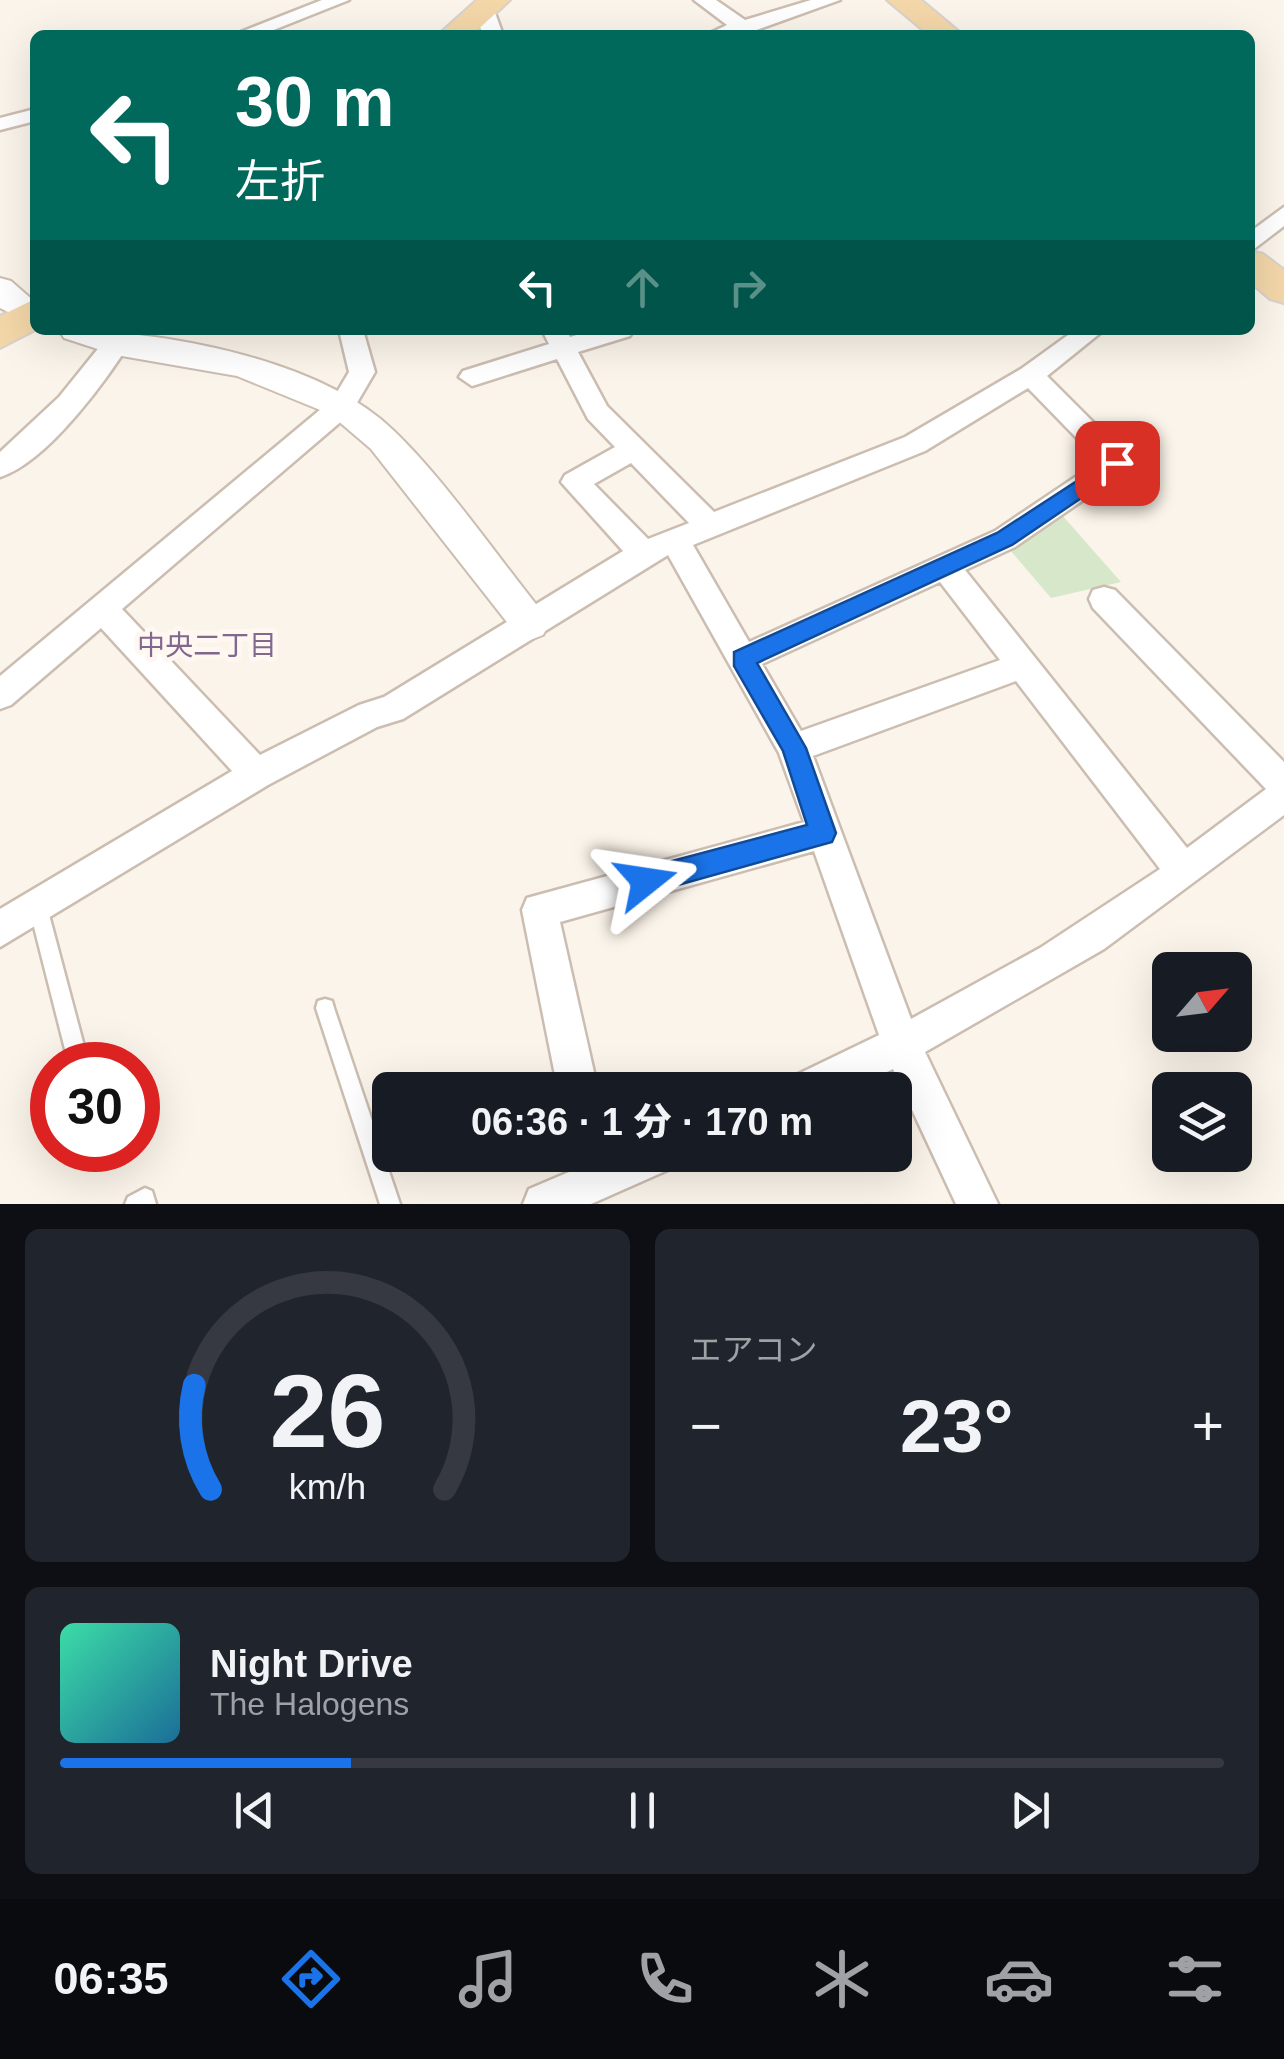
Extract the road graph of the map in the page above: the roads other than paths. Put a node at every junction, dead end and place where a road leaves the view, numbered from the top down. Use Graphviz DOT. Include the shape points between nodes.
graph roads {
  1 [pos="340,0"];
  2 [pos="704,0"];
  3 [pos="831,0"];
  4 [pos="902,0"];
  5 [pos="491,15"];
  6 [pos="744,28"];
  7 [pos="257,30"];
  8 [pos="462,30"];
  9 [pos="736,30"];
  10 [pos="941,30"];
  11 [pos="30,116"];
  12 [pos="0,124"];
  13 [pos="1284,214"];
  14 [pos="1255,240"];
  15 [pos="1255,267"];
  16 [pos="0,288"];
  17 [pos="1284,290"];
  18 [pos="25,319"];
  19 [pos="356,335"];
  20 [pos="587,335"];
  21 [pos="1085,335"];
  22 [pos="121,337"];
  23 [pos="559,339"];
  24 [pos="1030,375"];
  25 [pos="472,377"];
  26 [pos="342,406"];
  27 [pos="634,449"];
  28 [pos="0,467"];
  29 [pos="710,525"];
  30 [pos="658,546"];
  31 [pos="946,568"];
  32 [pos="1104,599"];
  33 [pos="101,607"];
  34 [pos="530,624"];
  35 [pos="742,659"];
  36 [pos="1021,666"];
  37 [pos="0,695"];
  38 [pos="794,748"];
  39 [pos="256,774"];
  40 [pos="1284,785"];
  41 [pos="1284,795"];
  42 [pos="823,833"];
  43 [pos="1182,870"];
  44 [pos="38,907"];
  45 [pos="0,929"];
  46 [pos="325,1008"];
  47 [pos="73,1042"];
  48 [pos="902,1045"];
  49 [pos="574,1072"];
  50 [pos="846,1072"];
  51 [pos="587,1172"];
  52 [pos="135,1204"];
  53 [pos="146,1204"];
  54 [pos="390,1204"];
  55 [pos="544,1204"];
  56 [pos="977,1204"];
  1 -- 7 [label="street"];
  2 -- 6 [label="street"];
  3 -- 6 [label="street"];
  4 -- 10 [label="main road"];
  5 -- 8 [label="main road"];
  6 -- 9 [label="street"];
  11 -- 12 [label="street"];
  13 -- 14 [label="street"];
  15 -- 17 [label="main road"];
  16 -- 18 [label="street"];
  19 -- 26 [label="street" via="362,372"];
  20 -- 23 [label="street"];
  21 -- 24 [label="street"];
  22 -- 26 [label="street" via="243,366"];
  22 -- 28 [label="street" via="65,406"];
  23 -- 25 [label="street"];
  23 -- 27 [label="street" via="597,412"];
  24 -- 29 [label="street" via="915,444"];
  24 -- 31 [label="street" via="1117,463 1004,539"];
  26 -- 33 [label="street"];
  26 -- 34 [label="street" via="383,440"];
  27 -- 29 [label="street"];
  27 -- 30 [label="street" via="575,482"];
  29 -- 30 [label="street"];
  30 -- 34 [label="street"];
  30 -- 35 [label="street"];
  31 -- 35 [label="street"];
  31 -- 36 [label="street"];
  32 -- 40 [label="street"];
  33 -- 37 [label="street"];
  33 -- 39 [label="street"];
  34 -- 39 [label="street" via="392,709"];
  35 -- 38 [label="street"];
  36 -- 38 [label="street"];
  36 -- 43 [label="street"];
  38 -- 42 [label="street"];
  39 -- 44 [label="street"];
  41 -- 43 [label="street"];
  42 -- 48 [label="street"];
  42 -- 49 [label="street" via="540,910"];
  43 -- 48 [label="street" via="1056,959"];
  44 -- 45 [label="street"];
  44 -- 47 [label="lane"];
  46 -- 54 [label="lane"];
  48 -- 50 [label="street"];
  48 -- 56 [label="street"];
  51 -- 55 [label="street"];
  52 -- 53 [label="lane" via="145,1198"];
}
